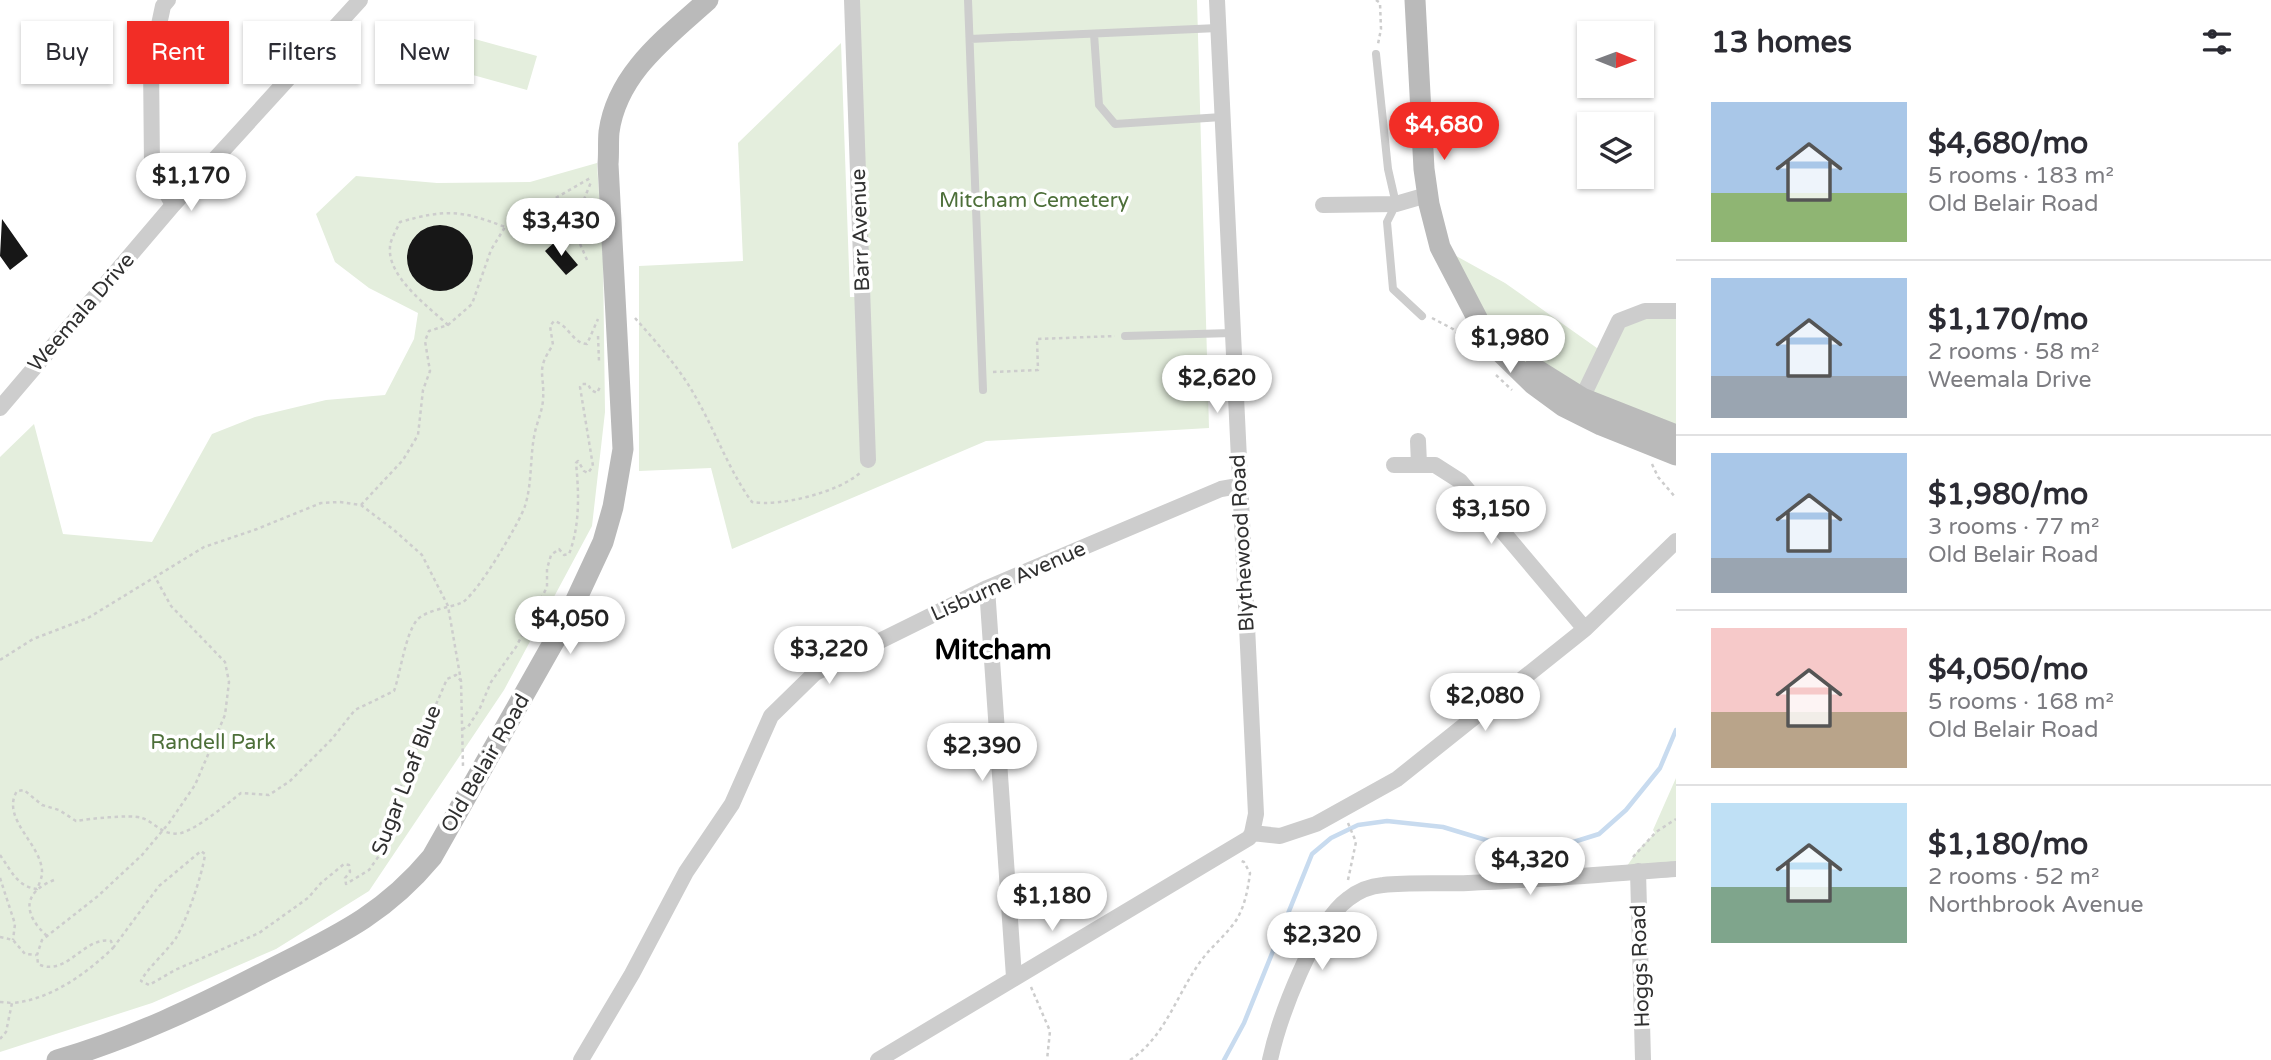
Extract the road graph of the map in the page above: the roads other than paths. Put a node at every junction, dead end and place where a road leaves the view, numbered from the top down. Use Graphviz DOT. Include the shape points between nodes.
graph roads {
  1 [pos="168,0"];
  2 [pos="360,0"];
  3 [pos="708,0"];
  4 [pos="852,0"];
  5 [pos="968,0"];
  6 [pos="1217,0"];
  7 [pos="1414,6"];
  8 [pos="1218,28"];
  9 [pos="1094,34"];
  10 [pos="970,39"];
  11 [pos="1376,54"];
  12 [pos="1222,117"];
  13 [pos="1427,195"];
  14 [pos="1396,204"];
  15 [pos="173,205"];
  16 [pos="1323,205"];
  17 [pos="1676,311"];
  18 [pos="1422,316"];
  19 [pos="1231,333"];
  20 [pos="1125,336"];
  21 [pos="983,390"];
  22 [pos="1578,405"];
  23 [pos="0,408"];
  24 [pos="1676,435"];
  25 [pos="1418,441"];
  26 [pos="1676,455"];
  27 [pos="868,460"];
  28 [pos="1394,464"];
  29 [pos="1419,464"];
  30 [pos="1238,486"];
  31 [pos="1676,541"];
  32 [pos="987,588"];
  33 [pos="1585,629"];
  34 [pos="1252,833"];
  35 [pos="1676,869"];
  36 [pos="1632,872"];
  37 [pos="1019,974"];
  38 [pos="57,1060"];
  39 [pos="581,1060"];
  40 [pos="878,1060"];
  41 [pos="1270,1060"];
  42 [pos="1643,1060"];
  1 -- 15 [label="street" via="151,62 152,167"];
  2 -- 15 [label="street, Weemala Drive"];
  3 -- 38 [label="main road, Old Belair Road" via="640,63 623,88 609,132 623,449 603,542 569,615 432,857 385,905 355,926 195,1009"];
  4 -- 27 [label="street, Barr Avenue"];
  5 -- 10 [label="lane"];
  6 -- 8 [label="street, Blythewood Road"];
  7 -- 13 [label="main road"];
  8 -- 9 [label="lane"];
  8 -- 12 [label="street, Blythewood Road"];
  9 -- 10 [label="lane"];
  9 -- 12 [label="lane" via="1099,105 1115,124"];
  10 -- 21 [label="lane"];
  11 -- 14 [label="lane"];
  12 -- 19 [label="street, Blythewood Road"];
  13 -- 14 [label="street"];
  13 -- 22 [label="main road" via="1440,247 1471,308"];
  14 -- 16 [label="street"];
  14 -- 18 [label="lane" via="1387,222 1394,289"];
  15 -- 23 [label="street, Weemala Drive"];
  17 -- 22 [label="street" via="1645,311 1619,321"];
  19 -- 20 [label="lane"];
  19 -- 30 [label="street, Blythewood Road"];
  22 -- 24 [label="main road"];
  22 -- 26 [label="main road" via="1601,425"];
  25 -- 29 [label="street"];
  28 -- 29 [label="street"];
  29 -- 33 [label="street" via="1435,465 1460,481"];
  30 -- 32 [label="street, Lisburne Avenue" via="1221,489"];
  30 -- 34 [label="street, Blythewood Road" via="1256,814"];
  31 -- 33 [label="street"];
  32 -- 37 [label="street"];
  32 -- 39 [label="street, Lisburne Avenue" via="816,673 771,716 732,804 686,872"];
  33 -- 34 [label="street" via="1397,779 1317,824 1280,836"];
  34 -- 37 [label="street"];
  35 -- 36 [label="street"];
  36 -- 41 [label="street" via="1381,885 1352,896 1325,926 1306,962"];
  36 -- 42 [label="street, Hoggs Road"];
  37 -- 40 [label="street"];
}
